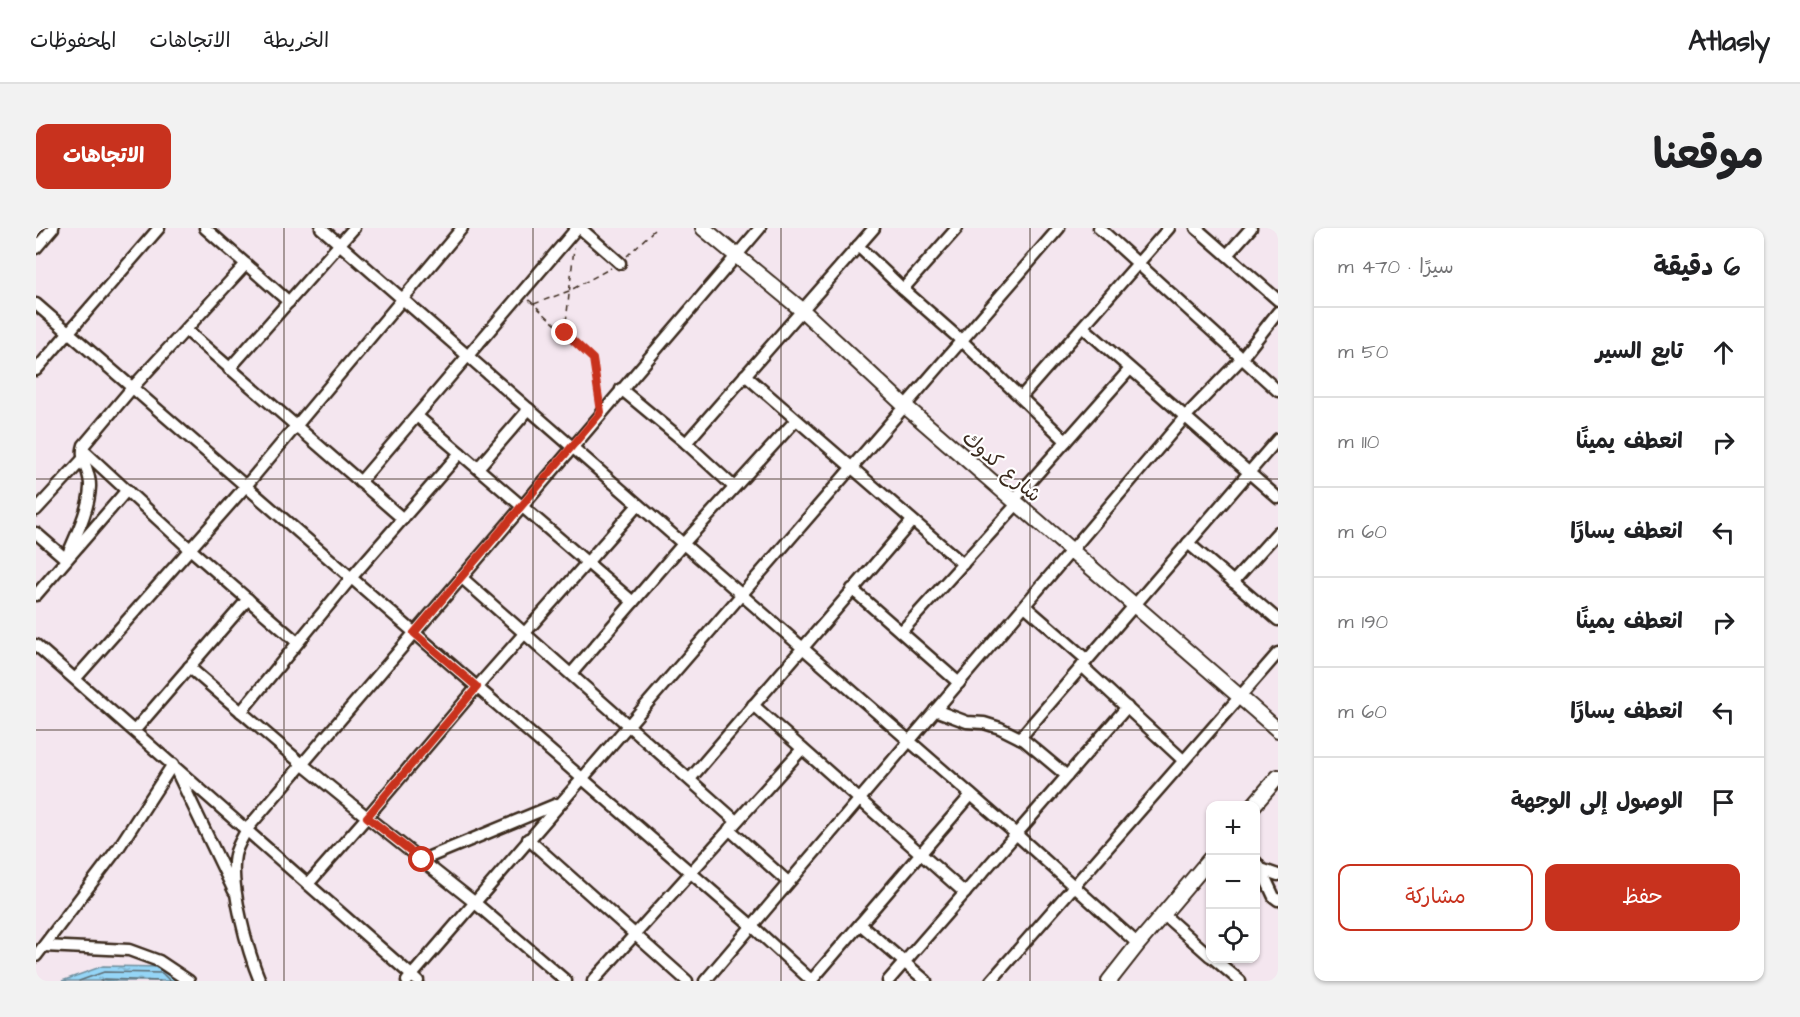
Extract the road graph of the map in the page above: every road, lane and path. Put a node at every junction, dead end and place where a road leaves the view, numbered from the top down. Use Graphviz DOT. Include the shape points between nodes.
graph roads {
  1 [pos="53,228"];
  2 [pos="159,228"];
  3 [pos="205,228"];
  4 [pos="321,228"];
  5 [pos="354,228"];
  6 [pos="462,228"];
  7 [pos="578,228"];
  8 [pos="656,228"];
  9 [pos="703,228"];
  10 [pos="760,228"];
  11 [pos="874,228"];
  12 [pos="957,228"];
  13 [pos="1059,228"];
  14 [pos="1099,228"];
  15 [pos="1169,228"];
  16 [pos="1196,228"];
  17 [pos="1251,228"];
  18 [pos="340,244"];
  19 [pos="858,246"];
  20 [pos="36,248"];
  21 [pos="1227,255"];
  22 [pos="735,256"];
  23 [pos="620,263"];
  24 [pos="1138,263"];
  25 [pos="246,264"];
  26 [pos="903,289"];
  27 [pos="569,291"];
  28 [pos="522,293"];
  29 [pos="403,300"];
  30 [pos="1278,300"];
  31 [pos="289,302"];
  32 [pos="36,304"];
  33 [pos="533,304"];
  34 [pos="802,310"];
  35 [pos="1278,312"];
  36 [pos="1083,327"];
  37 [pos="186,330"];
  38 [pos="69,333"];
  39 [pos="565,333"];
  40 [pos="962,341"];
  41 [pos="468,356"];
  42 [pos="1241,359"];
  43 [pos="229,369"];
  44 [pos="1130,369"];
  45 [pos="36,370"];
  46 [pos="746,375"];
  47 [pos="132,388"];
  48 [pos="621,389"];
  49 [pos="1278,391"];
  50 [pos="1021,397"];
  51 [pos="905,406"];
  52 [pos="529,410"];
  53 [pos="601,412"];
  54 [pos="417,416"];
  55 [pos="1185,417"];
  56 [pos="796,420"];
  57 [pos="294,426"];
  58 [pos="1278,439"];
  59 [pos="1066,441"];
  60 [pos="686,443"];
  61 [pos="571,447"];
  62 [pos="460,453"];
  63 [pos="83,454"];
  64 [pos="478,468"];
  65 [pos="851,468"];
  66 [pos="1249,472"];
  67 [pos="360,482"];
  68 [pos="245,487"];
  69 [pos="734,488"];
  70 [pos="127,490"];
  71 [pos="1278,498"];
  72 [pos="1015,503"];
  73 [pos="638,505"];
  74 [pos="521,506"];
  75 [pos="36,510"];
  76 [pos="403,519"];
  77 [pos="912,521"];
  78 [pos="1278,532"];
  79 [pos="36,533"];
  80 [pos="1188,543"];
  81 [pos="683,544"];
  82 [pos="190,549"];
  83 [pos="1072,553"];
  84 [pos="66,560"];
  85 [pos="588,563"];
  86 [pos="963,564"];
  87 [pos="461,577"];
  88 [pos="351,578"];
  89 [pos="1233,582"];
  90 [pos="852,589"];
  91 [pos="36,595"];
  92 [pos="741,595"];
  93 [pos="248,599"];
  94 [pos="633,602"];
  95 [pos="1025,606"];
  96 [pos="1134,606"];
  97 [pos="1278,620"];
  98 [pos="901,632"];
  99 [pos="414,633"];
  100 [pos="525,633"];
  101 [pos="297,642"];
  102 [pos="36,645"];
  103 [pos="801,647"];
  104 [pos="1278,653"];
  105 [pos="1085,663"];
  106 [pos="189,667"];
  107 [pos="571,674"];
  108 [pos="76,678"];
  109 [pos="959,682"];
  110 [pos="477,687"];
  111 [pos="1240,697"];
  112 [pos="753,705"];
  113 [pos="1127,707"];
  114 [pos="935,710"];
  115 [pos="241,712"];
  116 [pos="628,724"];
  117 [pos="135,730"];
  118 [pos="1278,730"];
  119 [pos="1020,738"];
  120 [pos="909,741"];
  121 [pos="802,749"];
  122 [pos="1183,760"];
  123 [pos="173,764"];
  124 [pos="302,764"];
  125 [pos="1067,776"];
  126 [pos="1278,777"];
  127 [pos="581,778"];
  128 [pos="690,779"];
  129 [pos="971,795"];
  130 [pos="859,799"];
  131 [pos="1257,801"];
  132 [pos="560,802"];
  133 [pos="367,817"];
  134 [pos="732,825"];
  135 [pos="247,829"];
  136 [pos="1016,834"];
  137 [pos="528,839"];
  138 [pos="921,854"];
  139 [pos="422,860"];
  140 [pos="1206,864"];
  141 [pos="1260,867"];
  142 [pos="1260,870"];
  143 [pos="691,873"];
  144 [pos="1278,875"];
  145 [pos="788,882"];
  146 [pos="308,884"];
  147 [pos="1074,886"];
  148 [pos="965,893"];
  149 [pos="235,894"];
  150 [pos="1278,900"];
  151 [pos="474,902"];
  152 [pos="1164,915"];
  153 [pos="860,924"];
  154 [pos="751,925"];
  155 [pos="635,934"];
  156 [pos="1138,944"];
  157 [pos="44,946"];
  158 [pos="1206,953"];
  159 [pos="36,956"];
  160 [pos="904,962"];
  161 [pos="1218,963"];
  162 [pos="412,979"];
  163 [pos="189,981"];
  164 [pos="260,981"];
  165 [pos="566,981"];
  166 [pos="593,981"];
  167 [pos="687,981"];
  168 [pos="705,981"];
  169 [pos="812,981"];
  170 [pos="888,981"];
  171 [pos="927,981"];
  172 [pos="991,981"];
  173 [pos="1109,981"];
  174 [pos="1240,981"];
  1 -- 20 [label="street"];
  2 -- 38 [label="street"];
  3 -- 25 [label="street"];
  4 -- 18 [label="street"];
  5 -- 18 [label="street"];
  6 -- 29 [label="street"];
  7 -- 23 [label="street"];
  7 -- 27 [label="path"];
  7 -- 28 [label="street"];
  8 -- 23 [label="path"];
  9 -- 22 [label="street, شارع كدوك"];
  10 -- 22 [label="street"];
  11 -- 19 [label="street"];
  12 -- 26 [label="street"];
  13 -- 40 [label="street"];
  14 -- 24 [label="street"];
  15 -- 24 [label="street"];
  16 -- 21 [label="street"];
  17 -- 21 [label="street"];
  18 -- 29 [label="street"];
  18 -- 31 [label="street"];
  19 -- 26 [label="street"];
  19 -- 34 [label="street"];
  21 -- 30 [label="street"];
  22 -- 34 [label="street, شارع كدوك"];
  22 -- 48 [label="street"];
  23 -- 27 [label="path"];
  24 -- 36 [label="street"];
  24 -- 42 [label="street"];
  25 -- 31 [label="street"];
  25 -- 37 [label="street"];
  26 -- 40 [label="street"];
  27 -- 33 [label="path"];
  27 -- 39 [label="path"];
  28 -- 33 [label="path"];
  28 -- 41 [label="street"];
  29 -- 41 [label="street"];
  29 -- 57 [label="street"];
  31 -- 43 [label="street"];
  32 -- 38 [label="street"];
  33 -- 39 [label="path"];
  34 -- 46 [label="street"];
  34 -- 51 [label="street, شارع كدوك"];
  35 -- 42 [label="street"];
  36 -- 44 [label="street"];
  36 -- 50 [label="street"];
  37 -- 43 [label="street"];
  37 -- 47 [label="street"];
  38 -- 45 [label="street"];
  38 -- 47 [label="street"];
  39 -- 53 [label="path" via="593,359"];
  40 -- 50 [label="street"];
  40 -- 51 [label="street"];
  41 -- 52 [label="street"];
  41 -- 54 [label="street"];
  42 -- 49 [label="street"];
  42 -- 55 [label="street"];
  43 -- 57 [label="street"];
  44 -- 55 [label="street"];
  44 -- 59 [label="street"];
  46 -- 56 [label="street"];
  46 -- 60 [label="street"];
  47 -- 63 [label="street" via="90,438"];
  47 -- 68 [label="street"];
  48 -- 53 [label="street"];
  48 -- 60 [label="street"];
  50 -- 59 [label="street"];
  51 -- 65 [label="street"];
  51 -- 72 [label="street, شارع كدوك"];
  52 -- 61 [label="street"];
  52 -- 64 [label="street"];
  53 -- 61 [label="street"];
  54 -- 62 [label="street"];
  54 -- 67 [label="street"];
  55 -- 66 [label="street"];
  55 -- 83 [label="street"];
  56 -- 65 [label="street"];
  56 -- 69 [label="street"];
  57 -- 67 [label="street"];
  57 -- 68 [label="street"];
  58 -- 66 [label="street"];
  59 -- 72 [label="street"];
  60 -- 69 [label="street"];
  61 -- 73 [label="street"];
  61 -- 74 [label="street"];
  62 -- 64 [label="street"];
  62 -- 76 [label="street"];
  63 -- 70 [label="street"];
  63 -- 75 [label="street"];
  63 -- 84 [label="street" via="90,478 89,494"];
  64 -- 74 [label="street"];
  65 -- 77 [label="street"];
  65 -- 92 [label="street"];
  66 -- 71 [label="street"];
  66 -- 80 [label="street"];
  67 -- 76 [label="street"];
  68 -- 82 [label="street"];
  68 -- 88 [label="street"];
  69 -- 81 [label="street"];
  70 -- 82 [label="street"];
  70 -- 84 [label="street"];
  72 -- 83 [label="street, شارع كدوك"];
  72 -- 86 [label="street"];
  73 -- 81 [label="street"];
  73 -- 85 [label="street"];
  74 -- 85 [label="street"];
  74 -- 87 [label="street"];
  76 -- 88 [label="street"];
  77 -- 86 [label="street"];
  77 -- 90 [label="street"];
  78 -- 89 [label="street"];
  79 -- 84 [label="street"];
  80 -- 89 [label="street"];
  80 -- 96 [label="street"];
  81 -- 92 [label="street"];
  81 -- 94 [label="street"];
  82 -- 93 [label="street"];
  82 -- 108 [label="street"];
  83 -- 95 [label="street"];
  83 -- 96 [label="street, شارع كدوك"];
  84 -- 91 [label="street"];
  85 -- 94 [label="street"];
  85 -- 100 [label="street"];
  86 -- 98 [label="street"];
  87 -- 99 [label="street"];
  87 -- 100 [label="street"];
  88 -- 99 [label="street"];
  88 -- 101 [label="street"];
  89 -- 97 [label="street"];
  90 -- 98 [label="street"];
  90 -- 103 [label="street"];
  92 -- 103 [label="street"];
  92 -- 116 [label="street"];
  93 -- 101 [label="street"];
  93 -- 106 [label="street"];
  94 -- 107 [label="street"];
  95 -- 105 [label="street"];
  95 -- 109 [label="street"];
  96 -- 105 [label="street"];
  96 -- 111 [label="street, شارع كدوك"];
  98 -- 109 [label="street"];
  99 -- 110 [label="street"];
  99 -- 124 [label="street"];
  100 -- 107 [label="street"];
  100 -- 110 [label="street"];
  101 -- 115 [label="street"];
  102 -- 108 [label="street"];
  103 -- 112 [label="street"];
  103 -- 120 [label="street"];
  104 -- 111 [label="street"];
  105 -- 113 [label="street"];
  105 -- 119 [label="street"];
  106 -- 115 [label="street"];
  106 -- 117 [label="street"];
  107 -- 116 [label="street"];
  108 -- 117 [label="street"];
  109 -- 114 [label="street"];
  110 -- 127 [label="street"];
  110 -- 133 [label="street"];
  111 -- 118 [label="street, شارع كدوك"];
  111 -- 122 [label="street"];
  112 -- 121 [label="street"];
  112 -- 128 [label="street"];
  113 -- 122 [label="street"];
  113 -- 125 [label="street"];
  114 -- 119 [label="street" via="967,722 1000,728"];
  114 -- 120 [label="street"];
  115 -- 124 [label="street"];
  116 -- 127 [label="street"];
  116 -- 128 [label="street"];
  117 -- 123 [label="street"];
  119 -- 125 [label="street"];
  120 -- 129 [label="street"];
  120 -- 130 [label="street"];
  121 -- 130 [label="street"];
  121 -- 134 [label="street"];
  122 -- 147 [label="street"];
  123 -- 135 [label="street"];
  123 -- 149 [label="street"];
  123 -- 157 [label="street" via="120,847"];
  124 -- 133 [label="street"];
  124 -- 135 [label="street"];
  125 -- 136 [label="street"];
  126 -- 131 [label="street"];
  127 -- 132 [label="street"];
  127 -- 143 [label="street"];
  128 -- 134 [label="street"];
  129 -- 136 [label="street"];
  129 -- 138 [label="street"];
  130 -- 138 [label="street"];
  130 -- 145 [label="street"];
  132 -- 137 [label="street"];
  132 -- 139 [label="street"];
  133 -- 139 [label="street"];
  133 -- 146 [label="street"];
  134 -- 143 [label="street"];
  134 -- 145 [label="street"];
  135 -- 146 [label="street"];
  135 -- 149 [label="street" via="235,855"];
  136 -- 147 [label="street"];
  136 -- 148 [label="street"];
  137 -- 151 [label="street"];
  137 -- 155 [label="street"];
  138 -- 148 [label="street"];
  138 -- 153 [label="street"];
  139 -- 151 [label="street"];
  140 -- 152 [label="street"];
  141 -- 144 [label="street"];
  142 -- 150 [label="street"];
  143 -- 154 [label="street"];
  143 -- 155 [label="street"];
  145 -- 154 [label="street"];
  146 -- 162 [label="street"];
  147 -- 156 [label="street"];
  147 -- 172 [label="street"];
  148 -- 160 [label="street"];
  149 -- 164 [label="street"];
  151 -- 162 [label="street"];
  151 -- 165 [label="street"];
  152 -- 156 [label="street"];
  152 -- 158 [label="street"];
  153 -- 160 [label="street"];
  153 -- 169 [label="street"];
  154 -- 168 [label="street"];
  154 -- 169 [label="street"];
  155 -- 166 [label="street"];
  155 -- 167 [label="street"];
  156 -- 173 [label="street"];
  157 -- 159 [label="street"];
  157 -- 163 [label="street" via="129,950 159,961"];
  160 -- 170 [label="street"];
  160 -- 171 [label="street"];
  161 -- 174 [label="street"];
}
